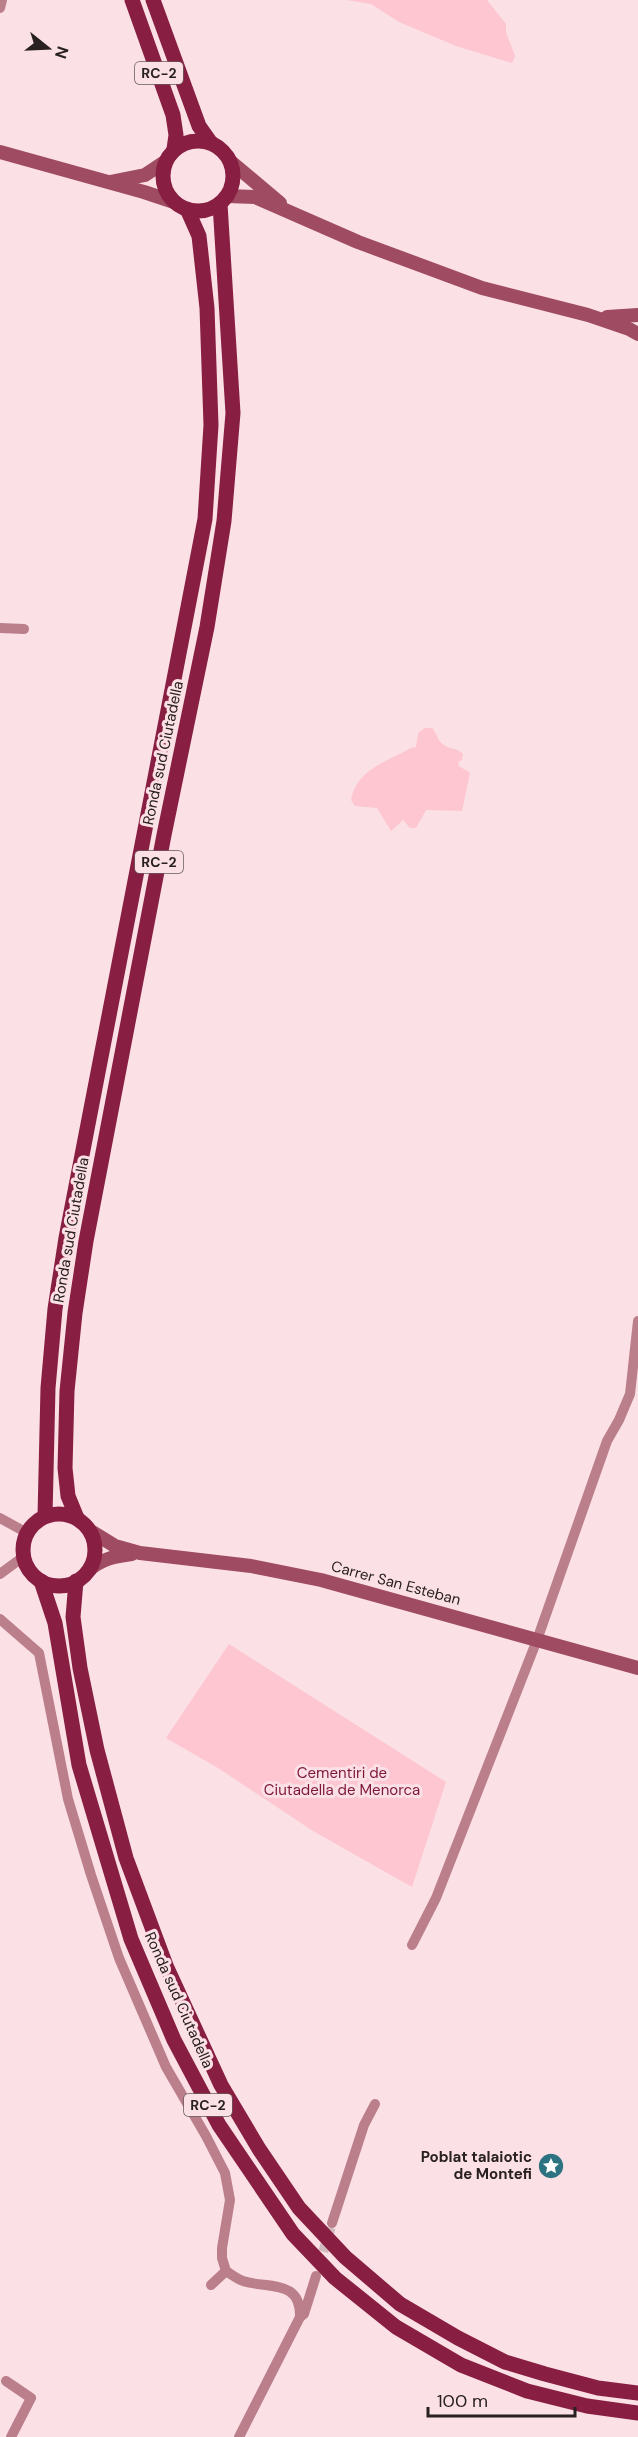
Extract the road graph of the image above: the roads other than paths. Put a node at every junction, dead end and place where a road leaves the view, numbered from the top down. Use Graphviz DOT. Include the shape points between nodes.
graph roads {
  1 [pos="2,0"];
  2 [pos="132,0"];
  3 [pos="153,0"];
  4 [pos="0,8"];
  5 [pos="211,143"];
  6 [pos="0,152"];
  7 [pos="170,155"];
  8 [pos="230,161"];
  9 [pos="106,183"];
  10 [pos="223,200"];
  11 [pos="180,206"];
  12 [pos="291,211"];
  13 [pos="588,315"];
  14 [pos="638,315"];
  15 [pos="638,334"];
  16 [pos="0,628"];
  17 [pos="24,629"];
  18 [pos="638,1321"];
  19 [pos="45,1516"];
  20 [pos="0,1518"];
  21 [pos="77,1518"];
  22 [pos="89,1530"];
  23 [pos="27,1533"];
  24 [pos="140,1553"];
  25 [pos="23,1557"];
  26 [pos="88,1571"];
  27 [pos="0,1574"];
  28 [pos="41,1581"];
  29 [pos="76,1581"];
  30 [pos="0,1619"];
  31 [pos="537,1640"];
  32 [pos="638,1668"];
  33 [pos="412,1945"];
  34 [pos="375,2104"];
  35 [pos="332,2223"];
  36 [pos="226,2271"];
  37 [pos="316,2276"];
  38 [pos="211,2285"];
  39 [pos="300,2317"];
  40 [pos="6,2381"];
  41 [pos="638,2393"];
  42 [pos="638,2413"];
  43 [pos="11,2437"];
  44 [pos="239,2437"];
  1 -- 4 [label="street"];
  2 -- 7 [label="main road, RC-2" via="173,115 176,135"];
  3 -- 5 [label="main road, RC-2" via="199,126"];
  5 -- 7 [label="main road" via="184,143"];
  5 -- 8 [label="main road, RC-2"];
  6 -- 9 [label="street"];
  7 -- 9 [label="street" via="145,175"];
  7 -- 11 [label="main road, RC-2" via="163,171 165,189"];
  8 -- 10 [label="main road, RC-2" via="232,185"];
  8 -- 12 [label="street"];
  9 -- 11 [label="street"];
  10 -- 11 [label="main road" via="201,211"];
  10 -- 12 [label="street" via="255,197"];
  10 -- 21 [label="main road, Ronda sud Ciutadella / RC-2" via="233,413 224,521 75,1313 64,1468 68,1496"];
  11 -- 19 [label="main road, Ronda sud Ciutadella / RC-2" via="199,236 207,308 211,425 205,519 66,1238 48,1388"];
  12 -- 13 [label="street" via="358,242 482,288"];
  13 -- 14 [label="street"];
  13 -- 15 [label="street"];
  16 -- 17 [label="street"];
  18 -- 31 [label="street" via="630,1394 607,1441"];
  19 -- 21 [label="main road"];
  19 -- 23 [label="main road"];
  20 -- 23 [label="street"];
  21 -- 22 [label="main road, RC-2"];
  22 -- 24 [label="street, Carrer San Esteban" via="115,1546"];
  22 -- 26 [label="main road" via="95,1550"];
  23 -- 25 [label="main road"];
  24 -- 26 [label="street, Carrer San Esteban" via="98,1562"];
  24 -- 31 [label="street, Carrer San Esteban" via="251,1566 321,1580"];
  25 -- 27 [label="street"];
  25 -- 28 [label="main road, RC-2"];
  26 -- 29 [label="main road"];
  28 -- 29 [label="main road" via="59,1586"];
  28 -- 42 [label="main road, Ronda sud Ciutadella / RC-2" via="55,1623 79,1766 131,1939 174,2040 219,2125 293,2234 335,2278 396,2327 461,2366 527,2391 587,2406"];
  29 -- 41 [label="main road, Ronda sud Ciutadella / RC-2" via="73,1617 81,1668 97,1750 126,1858 167,1968 221,2085 298,2208 345,2257 400,2304 458,2338 505,2362 544,2374 598,2388"];
  30 -- 36 [label="street" via="39,1653 68,1799 119,1958 166,2067 225,2173 230,2200 222,2248"];
  31 -- 32 [label="street, Carrer San Esteban"];
  31 -- 33 [label="street" via="436,1898"];
  34 -- 35 [label="street" via="364,2125"];
  36 -- 38 [label="street"];
  36 -- 39 [label="street" via="241,2280 285,2288 298,2302"];
  37 -- 39 [label="street"];
  39 -- 44 [label="street"];
  40 -- 43 [label="street" via="31,2397"];
}
